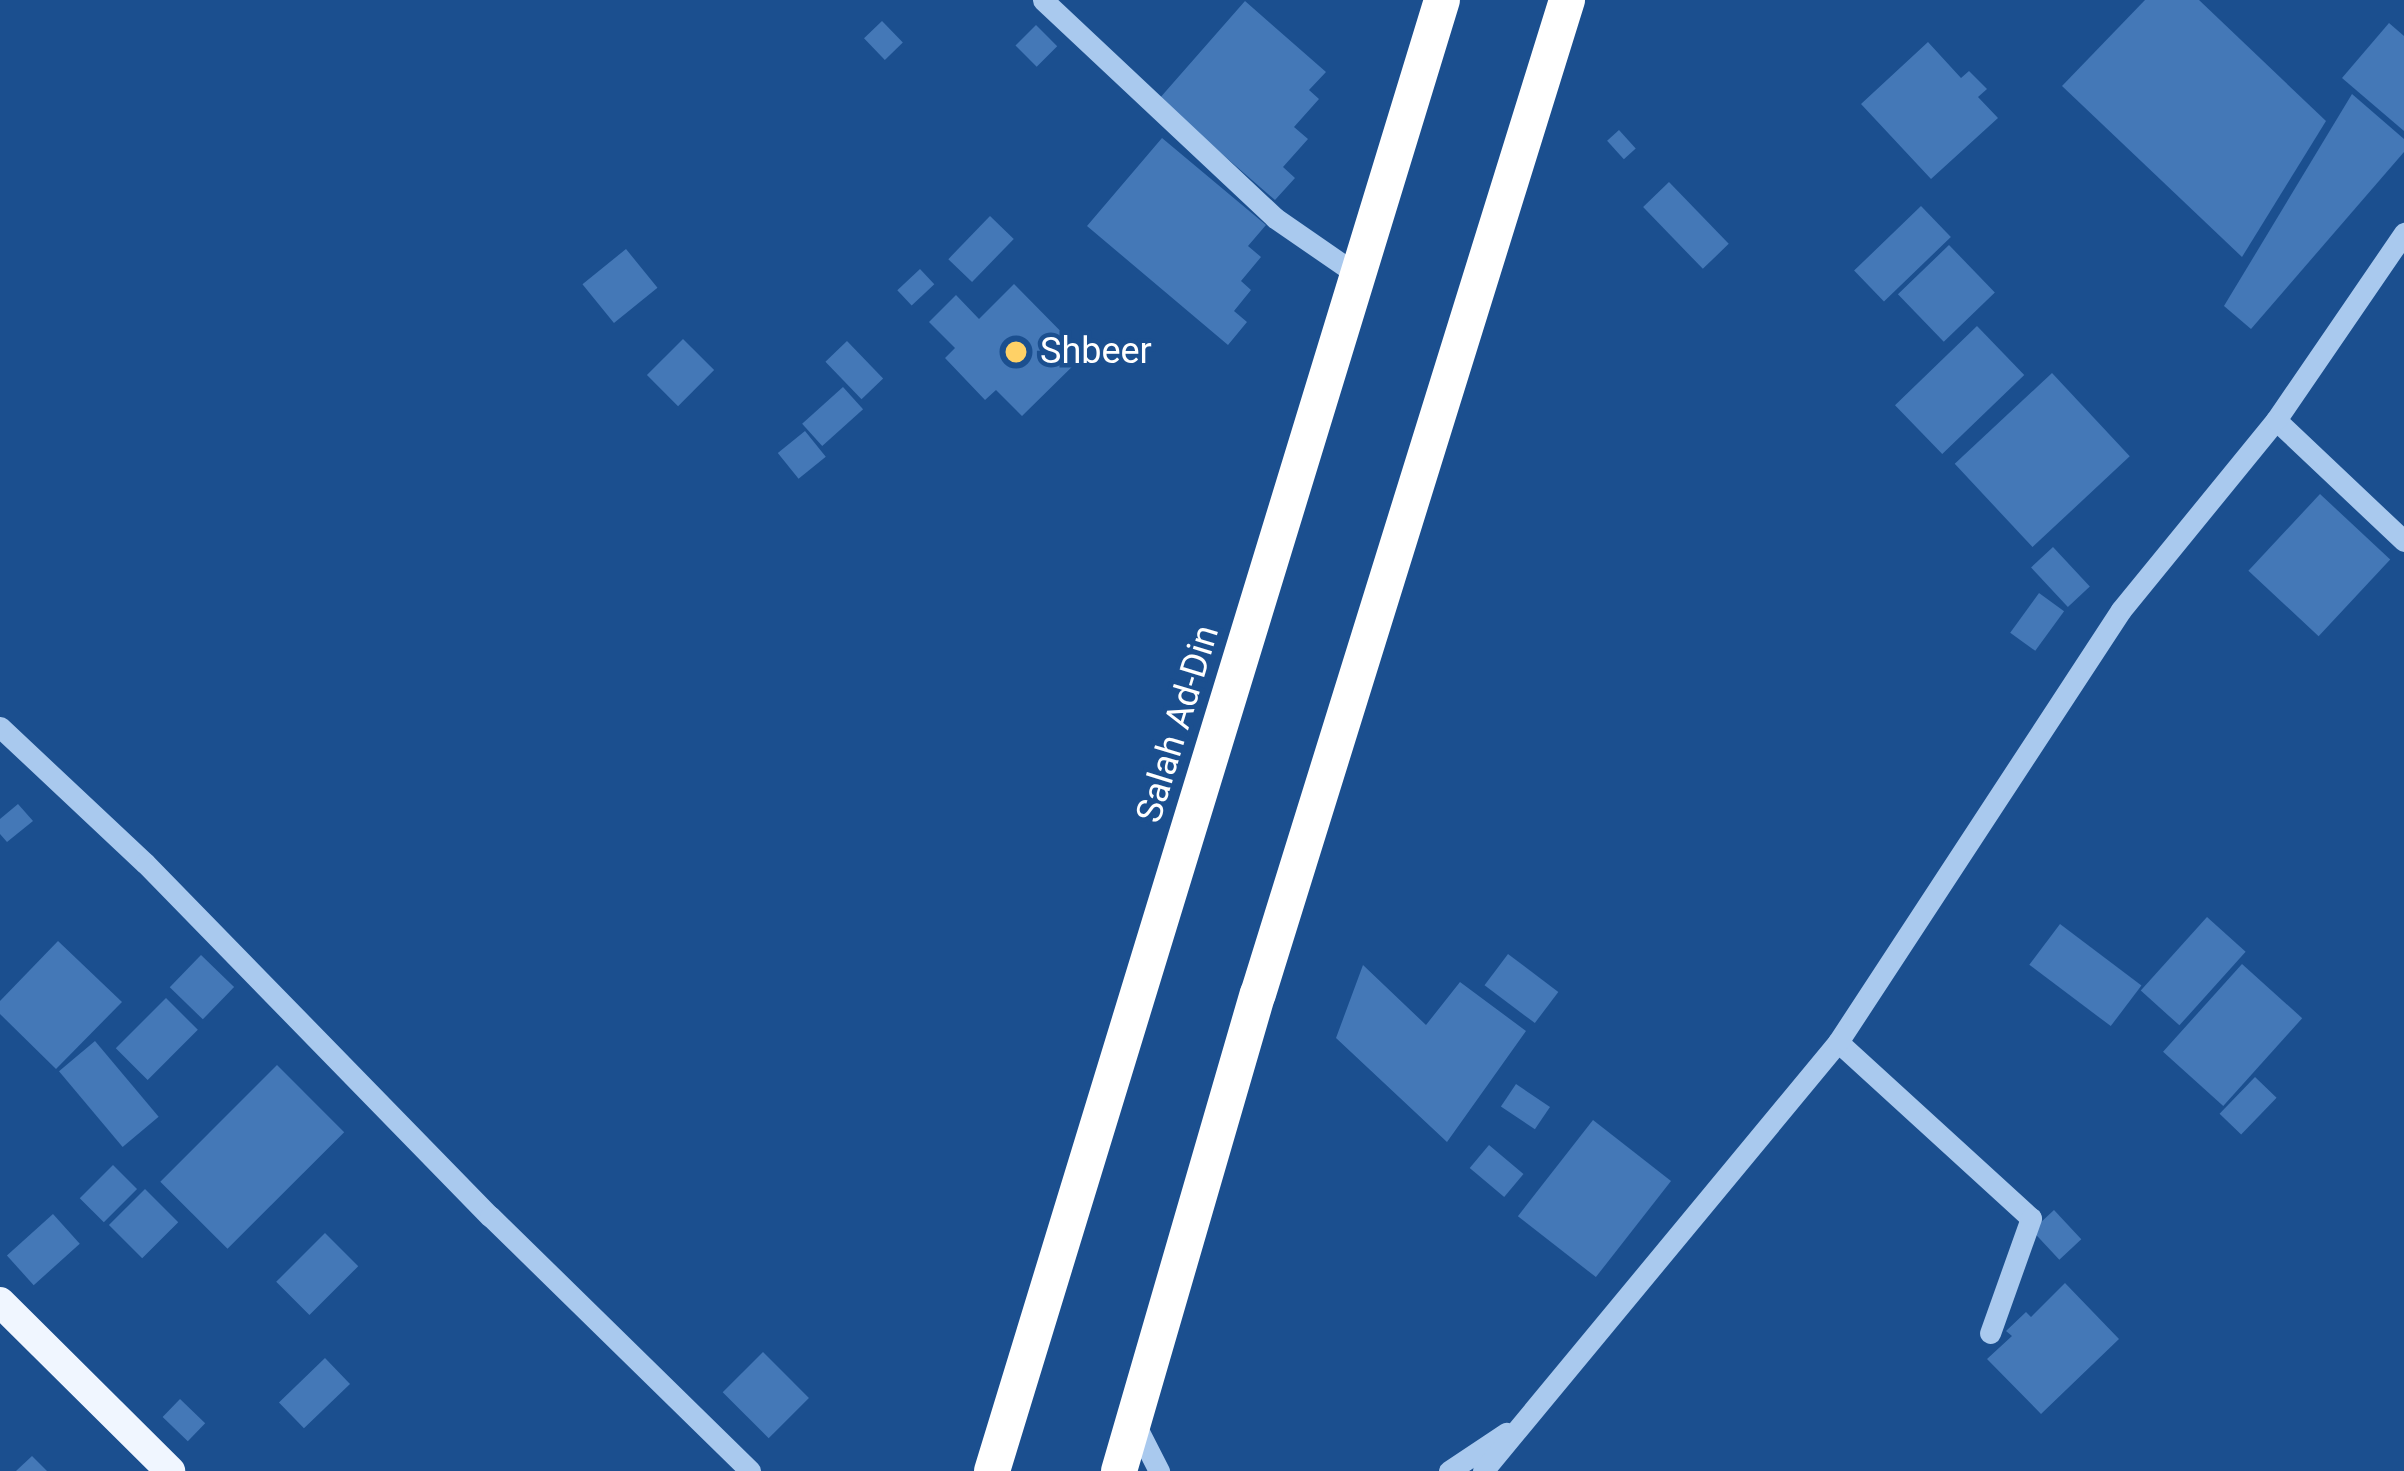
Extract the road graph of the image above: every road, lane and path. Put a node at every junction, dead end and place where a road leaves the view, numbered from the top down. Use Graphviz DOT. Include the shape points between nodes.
graph roads {
  1 [pos="1042,0"];
  2 [pos="1442,0"];
  3 [pos="1567,0"];
  4 [pos="2404,232"];
  5 [pos="1359,276"];
  6 [pos="2276,419"];
  7 [pos="2404,541"];
  8 [pos="0,728"];
  9 [pos="1838,1042"];
  10 [pos="0,1302"];
  11 [pos="1990,1333"];
  12 [pos="1532,1416"];
  13 [pos="1136,1424"];
  14 [pos="170,1471"];
  15 [pos="750,1471"];
  16 [pos="992,1471"];
  17 [pos="1119,1471"];
  18 [pos="1159,1471"];
  19 [pos="1449,1471"];
  20 [pos="1484,1471"];
  1 -- 5 [label="street" via="1275,218"];
  2 -- 5 [label="highway, Salah Ad-Din"];
  3 -- 13 [label="highway" via="1265,971"];
  4 -- 6 [label="street"];
  5 -- 16 [label="highway, Salah Ad-Din"];
  6 -- 7 [label="street"];
  6 -- 9 [label="street" via="2122,610"];
  8 -- 15 [label="street" via="145,862"];
  9 -- 11 [label="street" via="2031,1218"];
  9 -- 12 [label="street"];
  10 -- 14 [label="main road"];
  12 -- 19 [label="street"];
  12 -- 20 [label="street"];
  13 -- 17 [label="highway"];
  13 -- 18 [label="street"];
}
